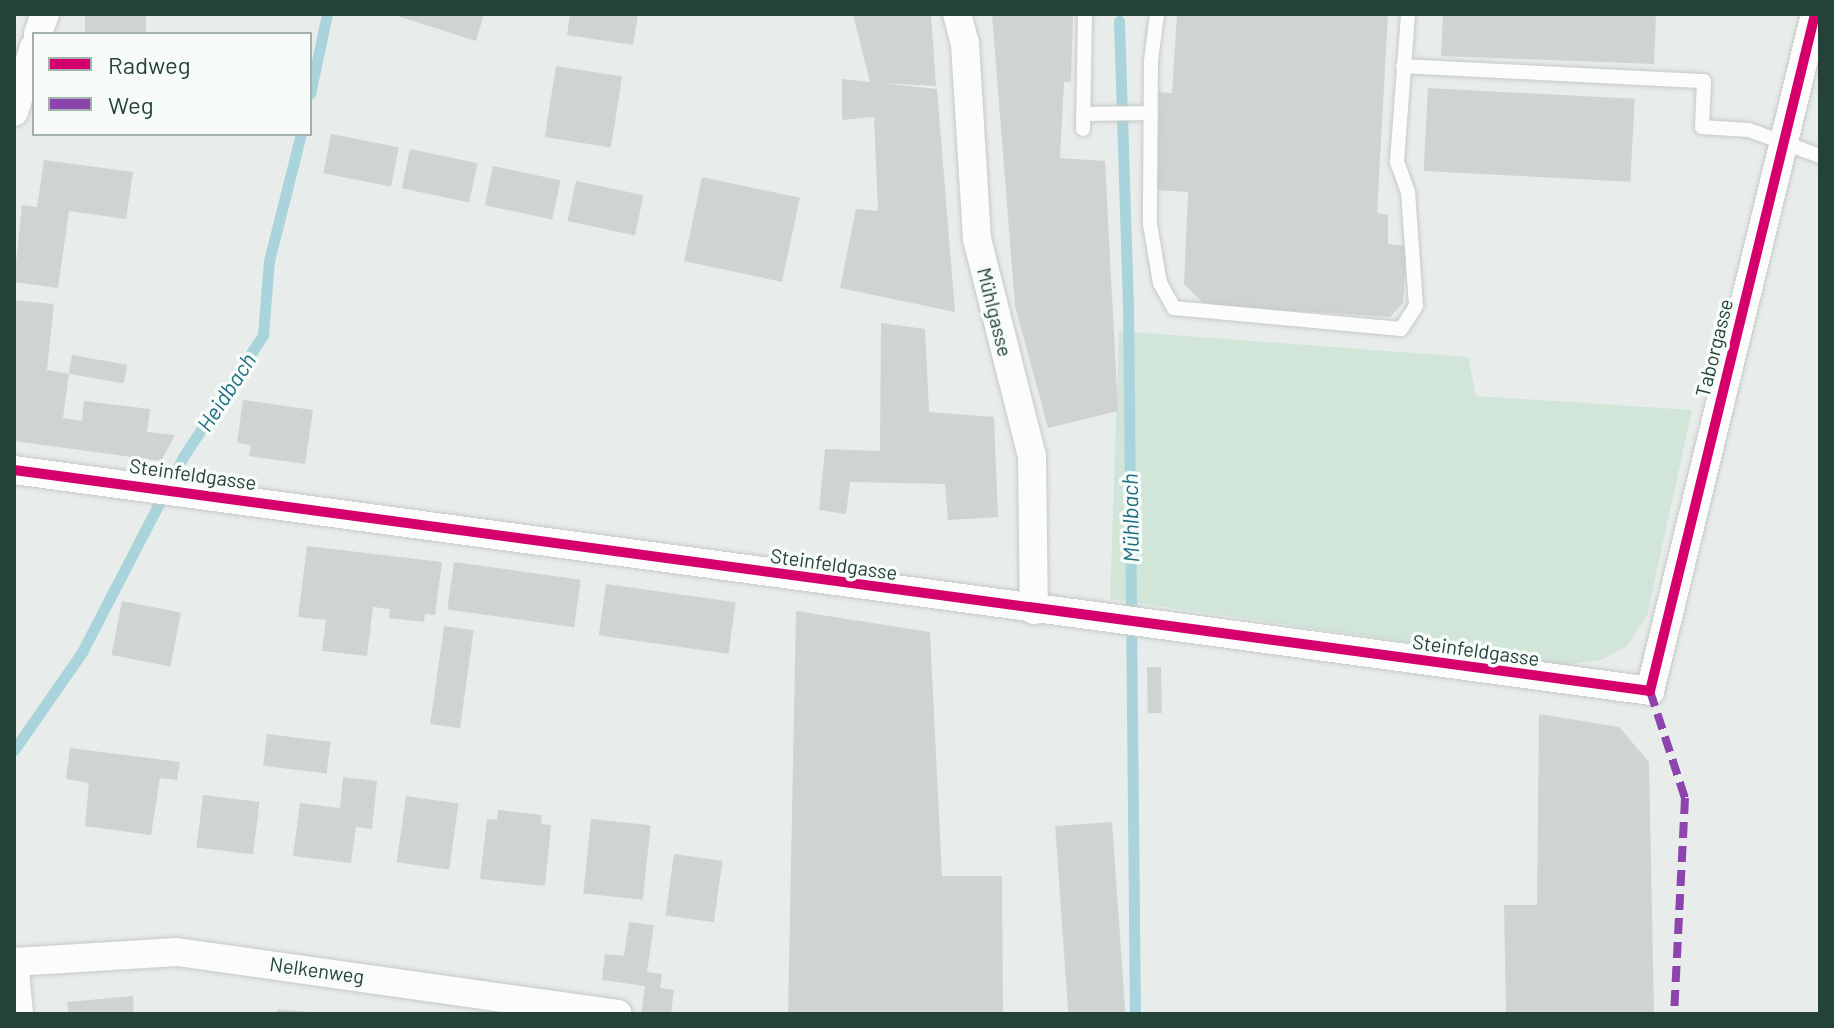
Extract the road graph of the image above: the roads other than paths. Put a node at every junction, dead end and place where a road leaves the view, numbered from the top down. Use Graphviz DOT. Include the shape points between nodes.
graph roads {
  1 [pos="957,14"];
  2 [pos="1085,14"];
  3 [pos="1157,14"];
  4 [pos="1408,14"];
  5 [pos="1815,14"];
  6 [pos="32,54"];
  7 [pos="1403,66"];
  8 [pos="14,112"];
  9 [pos="1143,114"];
  10 [pos="1783,141"];
  11 [pos="1820,156"];
  12 [pos="14,470"];
  13 [pos="1034,610"];
  14 [pos="1650,691"];
  15 [pos="14,961"];
  16 [pos="502,1004"];
  17 [pos="19,1014"];
  18 [pos="618,1014"];
  1 -- 13 [label="street, Mühlgasse" via="965,43 977,239 1032,456"];
  2 -- 9 [label="lane" via="1083,122 1107,114"];
  3 -- 9 [label="lane"];
  4 -- 7 [label="lane"];
  5 -- 10 [label="street, Taborgasse"];
  6 -- 8 [label="street"];
  7 -- 9 [label="lane" via="1397,161 1408,192 1416,306 1401,329 1174,308 1160,283 1150,224"];
  7 -- 10 [label="lane" via="1704,81 1702,127 1749,130"];
  10 -- 11 [label="lane"];
  10 -- 14 [label="street, Taborgasse"];
  12 -- 13 [label="street, Steinfeldgasse"];
  13 -- 14 [label="street, Steinfeldgasse"];
  15 -- 16 [label="street, Nelkenweg" via="177,952"];
  15 -- 17 [label="street"];
  16 -- 18 [label="street, Nelkenweg"];
}
